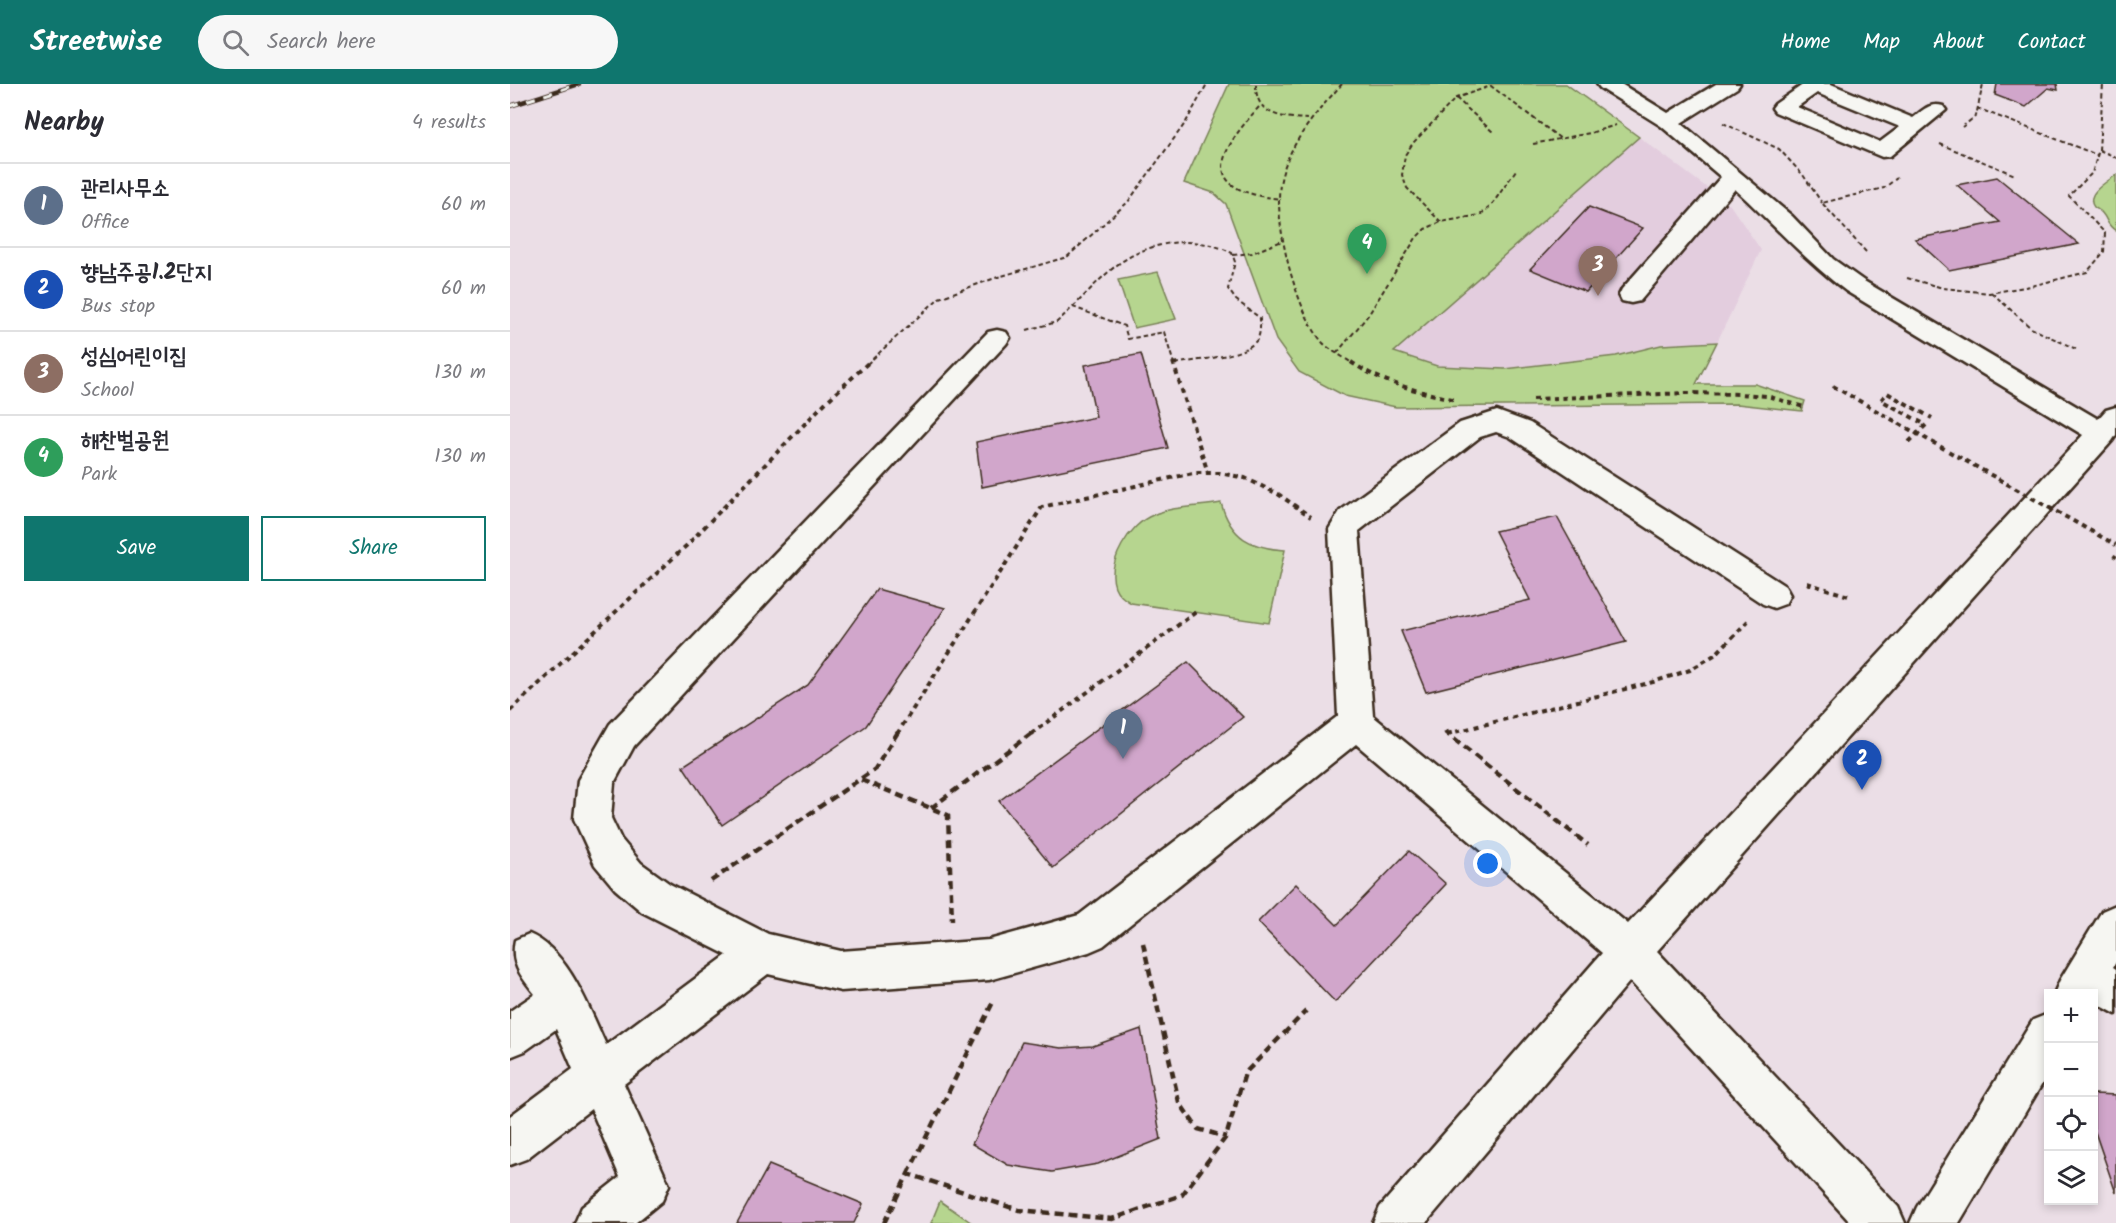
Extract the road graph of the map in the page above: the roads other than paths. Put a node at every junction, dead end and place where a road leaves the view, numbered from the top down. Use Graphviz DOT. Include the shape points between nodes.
graph roads {
  1 [pos="1607,84"];
  2 [pos="1730,84"];
  3 [pos="1816,84"];
  4 [pos="1915,101"];
  5 [pos="1660,118"];
  6 [pos="1915,126"];
  7 [pos="1734,176"];
  8 [pos="1630,295"];
  9 [pos="997,338"];
  10 [pos="2109,425"];
  11 [pos="1774,595"];
  12 [pos="1356,723"];
  13 [pos="2116,926"];
  14 [pos="1630,951"];
  15 [pos="763,953"];
  16 [pos="529,954"];
  17 [pos="2092,987"];
  18 [pos="564,999"];
  19 [pos="510,1036"];
  20 [pos="2044,1043"];
  21 [pos="599,1078"];
  22 [pos="510,1143"];
  23 [pos="598,1223"];
  24 [pos="1396,1223"];
  25 [pos="1882,1223"];
  26 [pos="1933,1223"];
  1 -- 5 [label="street"];
  2 -- 5 [label="street"];
  3 -- 6 [label="street"];
  3 -- 6 [label="street" via="1782,108 1877,155"];
  4 -- 6 [label="street" via="1936,110"];
  5 -- 7 [label="street"];
  7 -- 8 [label="street"];
  7 -- 10 [label="street" via="1826,264 1856,286"];
  9 -- 15 [label="street" via="622,735 596,780 592,819 608,852 628,876 656,898"];
  10 -- 14 [label="street"];
  11 -- 12 [label="street" via="1513,426 1497,421 1470,429 1351,519 1344,529"];
  12 -- 14 [label="street"];
  12 -- 15 [label="street" via="1089,932 989,960 841,971"];
  13 -- 17 [label="street"];
  14 -- 24 [label="street"];
  14 -- 25 [label="street"];
  15 -- 21 [label="street"];
  16 -- 18 [label="street"];
  18 -- 19 [label="street"];
  18 -- 21 [label="street"];
  20 -- 26 [label="street"];
  21 -- 22 [label="street"];
  21 -- 23 [label="street" via="646,1185"];
}
